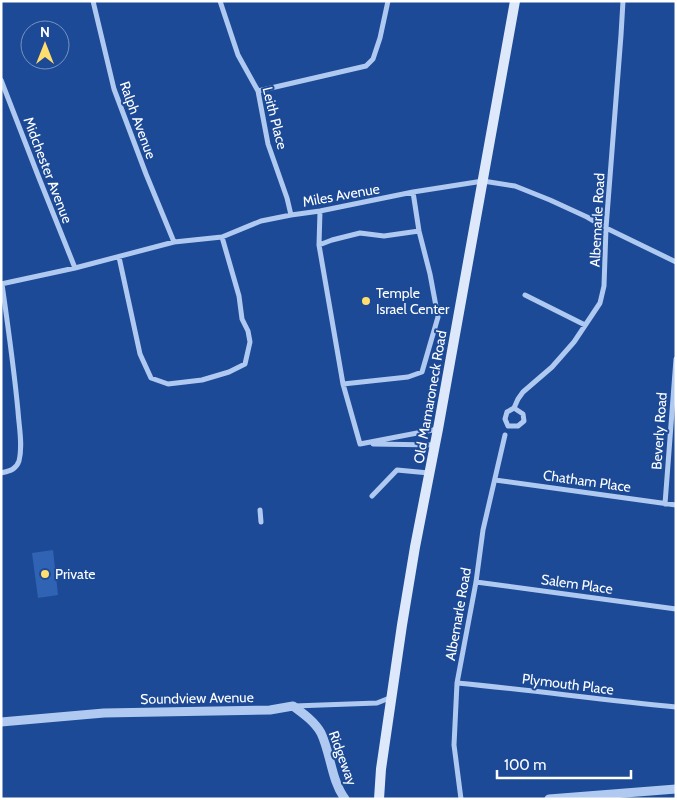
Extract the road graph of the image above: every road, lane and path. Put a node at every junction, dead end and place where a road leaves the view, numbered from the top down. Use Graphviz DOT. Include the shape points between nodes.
graph roads {
  1 [pos="93,1"];
  2 [pos="220,1"];
  3 [pos="388,1"];
  4 [pos="515,1"];
  5 [pos="623,1"];
  6 [pos="1,80"];
  7 [pos="258,91"];
  8 [pos="483,181"];
  9 [pos="413,192"];
  10 [pos="320,212"];
  11 [pos="291,215"];
  12 [pos="606,228"];
  13 [pos="419,231"];
  14 [pos="222,237"];
  15 [pos="174,242"];
  16 [pos="319,245"];
  17 [pos="119,257"];
  18 [pos="676,262"];
  19 [pos="75,268"];
  20 [pos="2,284"];
  21 [pos="525,294"];
  22 [pos="585,325"];
  23 [pos="676,360"];
  24 [pos="343,384"];
  25 [pos="514,408"];
  26 [pos="438,429"];
  27 [pos="505,435"];
  28 [pos="360,444"];
  29 [pos="435,444"];
  30 [pos="1,473"];
  31 [pos="430,474"];
  32 [pos="495,480"];
  33 [pos="372,496"];
  34 [pos="665,504"];
  35 [pos="676,505"];
  36 [pos="260,510"];
  37 [pos="261,522"];
  38 [pos="476,582"];
  39 [pos="676,609"];
  40 [pos="457,683"];
  41 [pos="392,697"];
  42 [pos="293,706"];
  43 [pos="676,708"];
  44 [pos="1,722"];
  45 [pos="676,789"];
  46 [pos="345,799"];
  47 [pos="379,799"];
  48 [pos="461,799"];
  49 [pos="549,799"];
  1 -- 15 [label="street, Ralph Avenue" via="114,89"];
  2 -- 7 [label="street, Leith Place" via="238,55"];
  3 -- 7 [label="street" via="373,59 366,66"];
  4 -- 8 [label="main road, Old Mamaroneck Road"];
  5 -- 12 [label="street, Albemarle Road"];
  6 -- 19 [label="street, Midchester Avenue"];
  7 -- 11 [label="street, Leith Place" via="268,144"];
  8 -- 9 [label="street, Miles Avenue"];
  8 -- 12 [label="street, Miles Avenue" via="515,186 588,216"];
  8 -- 26 [label="main road, Old Mamaroneck Road"];
  9 -- 10 [label="street, Miles Avenue"];
  9 -- 13 [label="street"];
  10 -- 11 [label="street, Miles Avenue"];
  10 -- 16 [label="street"];
  11 -- 14 [label="street, Miles Avenue" via="261,221"];
  12 -- 18 [label="street, Miles Avenue"];
  12 -- 22 [label="street, Albemarle Road" via="604,286 600,303"];
  13 -- 16 [label="street" via="384,236 360,233"];
  13 -- 24 [label="street" via="438,317 422,372 408,377"];
  14 -- 15 [label="street, Miles Avenue"];
  14 -- 17 [label="street" via="250,342 246,364 202,380 168,384 151,378 140,354"];
  15 -- 17 [label="street, Miles Avenue"];
  16 -- 24 [label="street"];
  17 -- 19 [label="street, Miles Avenue"];
  19 -- 20 [label="street, Miles Avenue"];
  20 -- 30 [label="street" via="21,444 16,467"];
  21 -- 22 [label="street"];
  22 -- 25 [label="street, Albemarle Road" via="552,367 518,399"];
  23 -- 34 [label="street, Beverly Road"];
  24 -- 28 [label="street"];
  26 -- 28 [label="street"];
  26 -- 29 [label="main road, Old Mamaroneck Road"];
  27 -- 32 [label="street, Albemarle Road"];
  28 -- 29 [label="street"];
  29 -- 31 [label="main road, Old Mamaroneck Road"];
  31 -- 33 [label="street" via="397,470"];
  31 -- 41 [label="main road, Old Mamaroneck Road" via="403,616"];
  32 -- 34 [label="street, Chatham Place"];
  32 -- 38 [label="street, Albemarle Road" via="483,530"];
  34 -- 35 [label="street, Chatham Place"];
  36 -- 37 [label="street"];
  38 -- 39 [label="street, Salem Place"];
  38 -- 40 [label="street, Albemarle Road"];
  40 -- 43 [label="street, Plymouth Place"];
  40 -- 48 [label="street, Albemarle Road" via="454,745"];
  41 -- 42 [label="street, Soundview Avenue" via="377,703"];
  41 -- 47 [label="main road, Old Mamaroneck Road"];
  42 -- 44 [label="street, Soundview Avenue" via="270,710 104,713"];
  42 -- 46 [label="street, Ridgeway" via="315,724"];
  45 -- 49 [label="street"];
}
